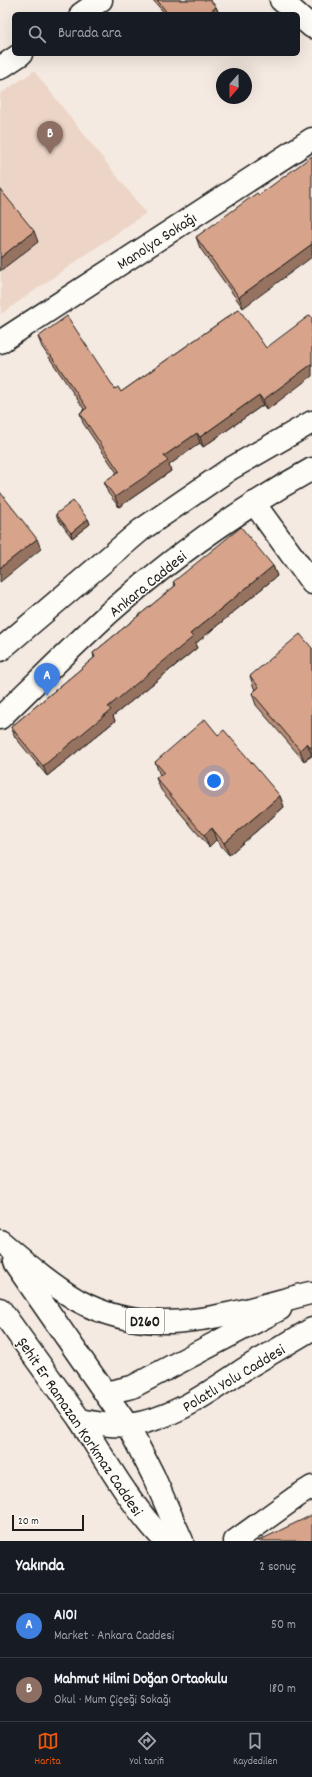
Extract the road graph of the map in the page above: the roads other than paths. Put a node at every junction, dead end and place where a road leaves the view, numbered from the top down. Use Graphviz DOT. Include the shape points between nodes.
graph roads {
  1 [pos="101,0"];
  2 [pos="281,0"];
  3 [pos="84,12"];
  4 [pos="295,12"];
  5 [pos="300,17"];
  6 [pos="312,27"];
  7 [pos="18,56"];
  8 [pos="0,68"];
  9 [pos="312,139"];
  10 [pos="0,342"];
  11 [pos="312,422"];
  12 [pos="312,469"];
  13 [pos="254,503"];
  14 [pos="312,584"];
  15 [pos="0,650"];
  16 [pos="0,718"];
  17 [pos="0,1242"];
  18 [pos="311,1292"];
  19 [pos="0,1309"];
  20 [pos="312,1329"];
  21 [pos="105,1393"];
  22 [pos="80,1420"];
  23 [pos="128,1426"];
  24 [pos="312,1487"];
  25 [pos="165,1541"];
  26 [pos="182,1541"];
  27 [pos="235,1541"];
  1 -- 3 [label="main road"];
  2 -- 4 [label="main road"];
  5 -- 6 [label="main road"];
  7 -- 8 [label="main road"];
  9 -- 10 [label="main road, Manolya Sokağı"];
  11 -- 15 [label="main road" via="230,469 140,530"];
  12 -- 13 [label="main road, Ankara Caddesi"];
  13 -- 14 [label="main road"];
  13 -- 16 [label="main road, Ankara Caddesi" via="139,588"];
  17 -- 18 [label="main road, D260" via="50,1282 79,1300 103,1311 131,1319 157,1323 184,1322 216,1317"];
  17 -- 21 [label="main road, Şehit Er Ramazan Korkmaz Caddesi / D260"];
  18 -- 21 [label="main road" via="132,1387"];
  19 -- 22 [label="main road, Şehit Er Ramazan Korkmaz Caddesi"];
  20 -- 23 [label="main road, Polatlı Yolu Caddesi" via="203,1398 163,1417"];
  21 -- 23 [label="main road, Şehit Er Ramazan Korkmaz Caddesi / D260"];
  22 -- 23 [label="main road, Polatlı Yolu Caddesi"];
  22 -- 25 [label="main road, Şehit Er Ramazan Korkmaz Caddesi" via="127,1496"];
  23 -- 26 [label="main road, Şehit Er Ramazan Korkmaz Caddesi"];
  24 -- 27 [label="main road"];
}
